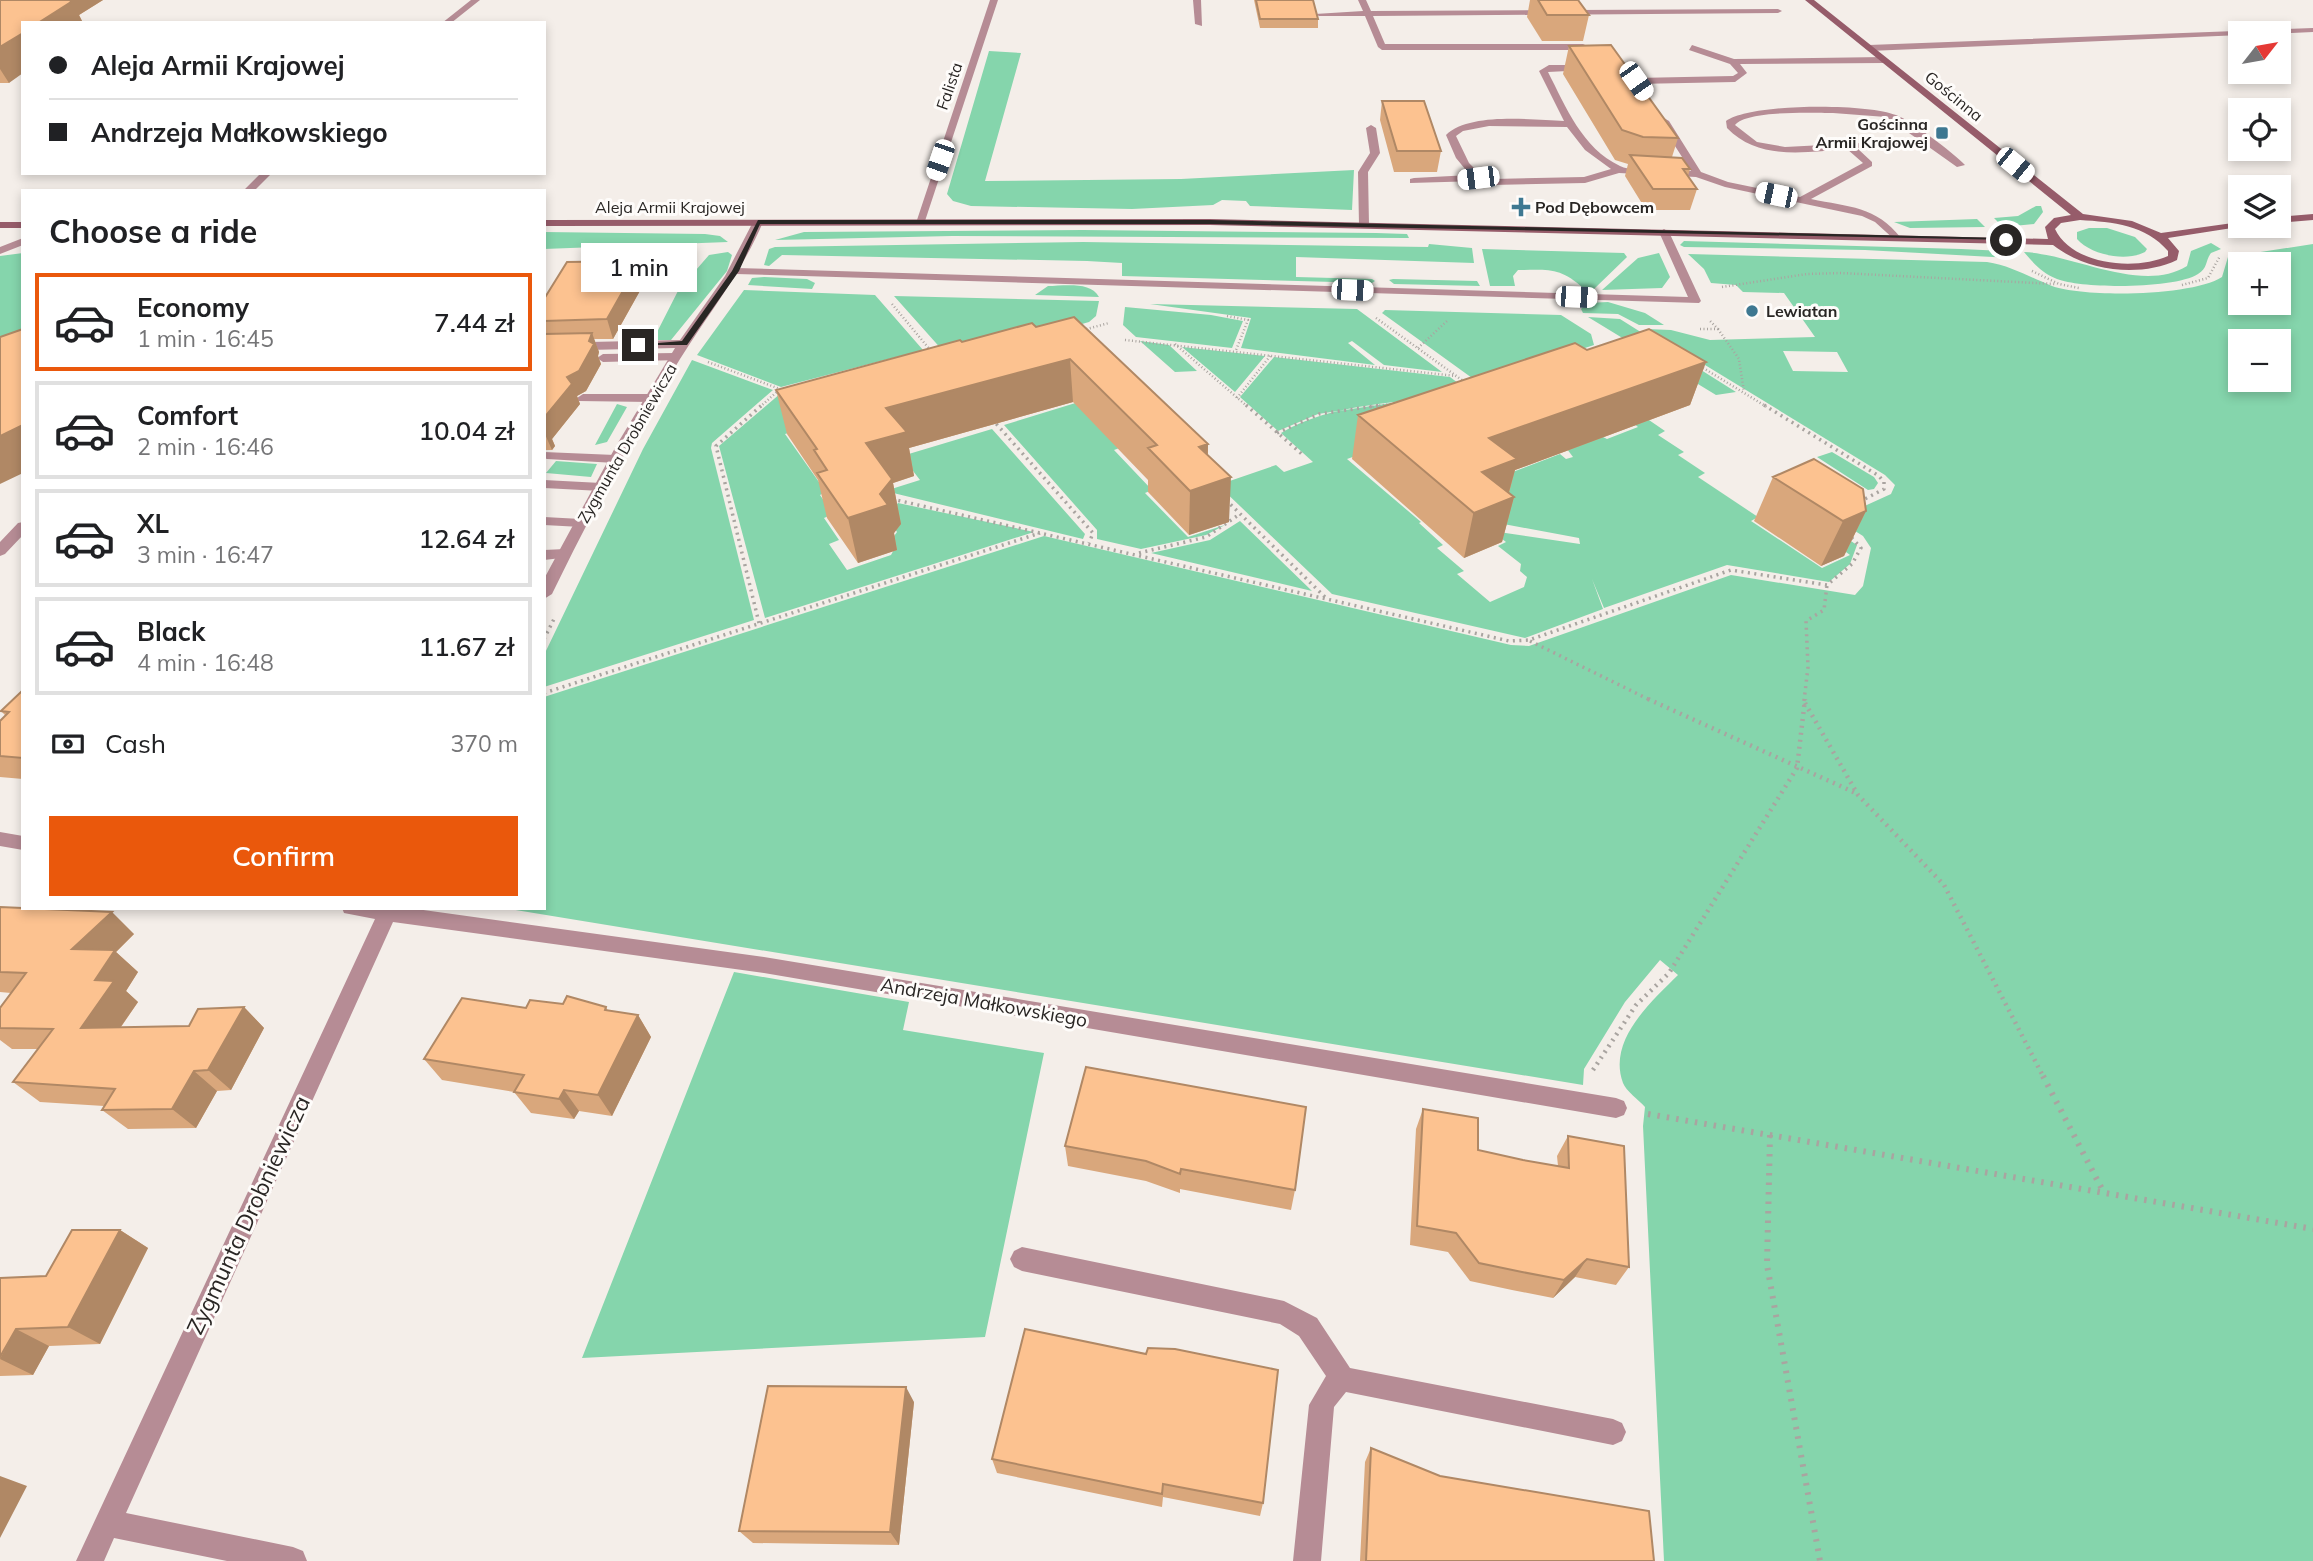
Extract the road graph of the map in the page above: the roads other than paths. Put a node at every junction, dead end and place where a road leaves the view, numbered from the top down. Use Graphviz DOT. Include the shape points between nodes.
graph roads {
  1 [pos="476,0"];
  2 [pos="994,0"];
  3 [pos="1197,0"];
  4 [pos="1362,0"];
  5 [pos="1809,0"];
  6 [pos="1778,11"];
  7 [pos="1320,14"];
  8 [pos="1367,14"];
  9 [pos="449,21"];
  10 [pos="1199,24"];
  11 [pos="2313,30"];
  12 [pos="1692,48"];
  13 [pos="1869,48"];
  14 [pos="1599,54"];
  15 [pos="1884,60"];
  16 [pos="1733,62"];
  17 [pos="1597,67"];
  18 [pos="1643,91"];
  19 [pos="1657,111"];
  20 [pos="1570,124"];
  21 [pos="1371,128"];
  22 [pos="1928,142"];
  23 [pos="1849,146"];
  24 [pos="1960,164"];
  25 [pos="1619,170"];
  26 [pos="1697,174"];
  27 [pos="265,175"];
  28 [pos="1478,178"];
  29 [pos="1414,181"];
  30 [pos="250,189"];
  31 [pos="1802,200"];
  32 [pos="2080,217"];
  33 [pos="2313,217"];
  34 [pos="2291,219"];
  35 [pos="920,221"];
  36 [pos="758,222"];
  37 [pos="546,223"];
  38 [pos="0,225"];
  39 [pos="21,225"];
  40 [pos="1364,225"];
  41 [pos="2228,227"];
  42 [pos="1664,232"];
  43 [pos="2159,236"];
  44 [pos="1896,238"];
  45 [pos="21,242"];
  46 [pos="2055,242"];
  47 [pos="0,251"];
  48 [pos="736,271"];
  49 [pos="684,344"];
  50 [pos="546,347"];
  51 [pos="603,358"];
  52 [pos="675,358"];
  53 [pos="583,398"];
  54 [pos="650,398"];
  55 [pos="547,456"];
  56 [pos="615,459"];
  57 [pos="546,484"];
  58 [pos="601,487"];
  59 [pos="546,522"];
  60 [pos="581,523"];
  61 [pos="21,528"];
  62 [pos="0,551"];
  63 [pos="546,555"];
  64 [pos="565,555"];
  65 [pos="546,589"];
  66 [pos="0,839"];
  67 [pos="21,843"];
  68 [pos="370,910"];
  69 [pos="389,912"];
  70 [pos="1606,1107"];
  71 [pos="1022,1259"];
  72 [pos="1343,1378"];
  73 [pos="1613,1432"];
  74 [pos="107,1523"];
  75 [pos="90,1561"];
  76 [pos="293,1561"];
  77 [pos="1307,1561"];
  1 -- 9 [label="street"];
  2 -- 35 [label="street, Falista"];
  3 -- 10 [label="street"];
  4 -- 8 [label="street"];
  5 -- 13 [label="street, Gościnna"];
  6 -- 8 [label="street"];
  7 -- 8 [label="street"];
  8 -- 14 [label="street" via="1382,47 1583,47"];
  11 -- 13 [label="street"];
  12 -- 16 [label="street"];
  13 -- 15 [label="street, Gościnna"];
  15 -- 16 [label="street"];
  15 -- 32 [label="street, Gościnna"];
  16 -- 18 [label="street" via="1743,73 1735,79 1631,79"];
  17 -- 20 [label="street" via="1543,71"];
  19 -- 26 [label="street"];
  20 -- 25 [label="street" via="1588,148"];
  20 -- 28 [label="street" via="1494,124 1454,131 1451,135 1464,167"];
  21 -- 40 [label="street" via="1375,153 1363,172"];
  22 -- 23 [label="street"];
  22 -- 23 [label="street" via="1896,118 1858,110 1753,114 1736,118 1730,126 1739,136 1768,148"];
  22 -- 24 [label="street"];
  23 -- 31 [label="street" via="1869,164"];
  25 -- 26 [label="street"];
  25 -- 28 [label="street" via="1585,180 1512,184"];
  26 -- 31 [label="street"];
  27 -- 30 [label="street"];
  28 -- 29 [label="street"];
  31 -- 44 [label="street" via="1874,217"];
  32 -- 43 [label="street" via="2113,219"];
  32 -- 46 [label="street" via="2052,224 2050,235"];
  33 -- 34 [label="street"];
  35 -- 36 [label="street, Aleja Armii Krajowej"];
  35 -- 40 [label="street, Aleja Armii Krajowej"];
  36 -- 37 [label="street, Aleja Armii Krajowej"];
  36 -- 48 [label="street, Zygmunta Drobniewicza"];
  38 -- 39 [label="street"];
  40 -- 42 [label="street, Aleja Armii Krajowej"];
  41 -- 43 [label="street"];
  42 -- 44 [label="street, Aleja Armii Krajowej"];
  42 -- 48 [label="street" via="1695,301"];
  43 -- 46 [label="street" via="2174,251 2173,258 2146,268 2081,257"];
  44 -- 46 [label="street, Aleja Armii Krajowej"];
  45 -- 47 [label="street"];
  48 -- 49 [label="street, Zygmunta Drobniewicza"];
  49 -- 50 [label="street"];
  49 -- 52 [label="street, Zygmunta Drobniewicza"];
  51 -- 52 [label="street"];
  52 -- 54 [label="street, Zygmunta Drobniewicza"];
  53 -- 54 [label="street"];
  54 -- 56 [label="street, Zygmunta Drobniewicza"];
  55 -- 56 [label="street"];
  56 -- 58 [label="street, Zygmunta Drobniewicza"];
  57 -- 58 [label="street"];
  58 -- 60 [label="street, Zygmunta Drobniewicza"];
  59 -- 60 [label="street"];
  60 -- 64 [label="street, Zygmunta Drobniewicza"];
  61 -- 62 [label="street"];
  63 -- 64 [label="street"];
  64 -- 65 [label="street, Zygmunta Drobniewicza"];
  66 -- 67 [label="street"];
  68 -- 69 [label="street, Andrzeja Małkowskiego"];
  69 -- 70 [label="street, Andrzeja Małkowskiego" via="764,965"];
  69 -- 74 [label="street, Zygmunta Drobniewicza"];
  71 -- 72 [label="street" via="1284,1313 1308,1328"];
  72 -- 73 [label="street"];
  72 -- 77 [label="street" via="1322,1405"];
  74 -- 75 [label="street, Zygmunta Drobniewicza"];
  74 -- 76 [label="street"];
}
